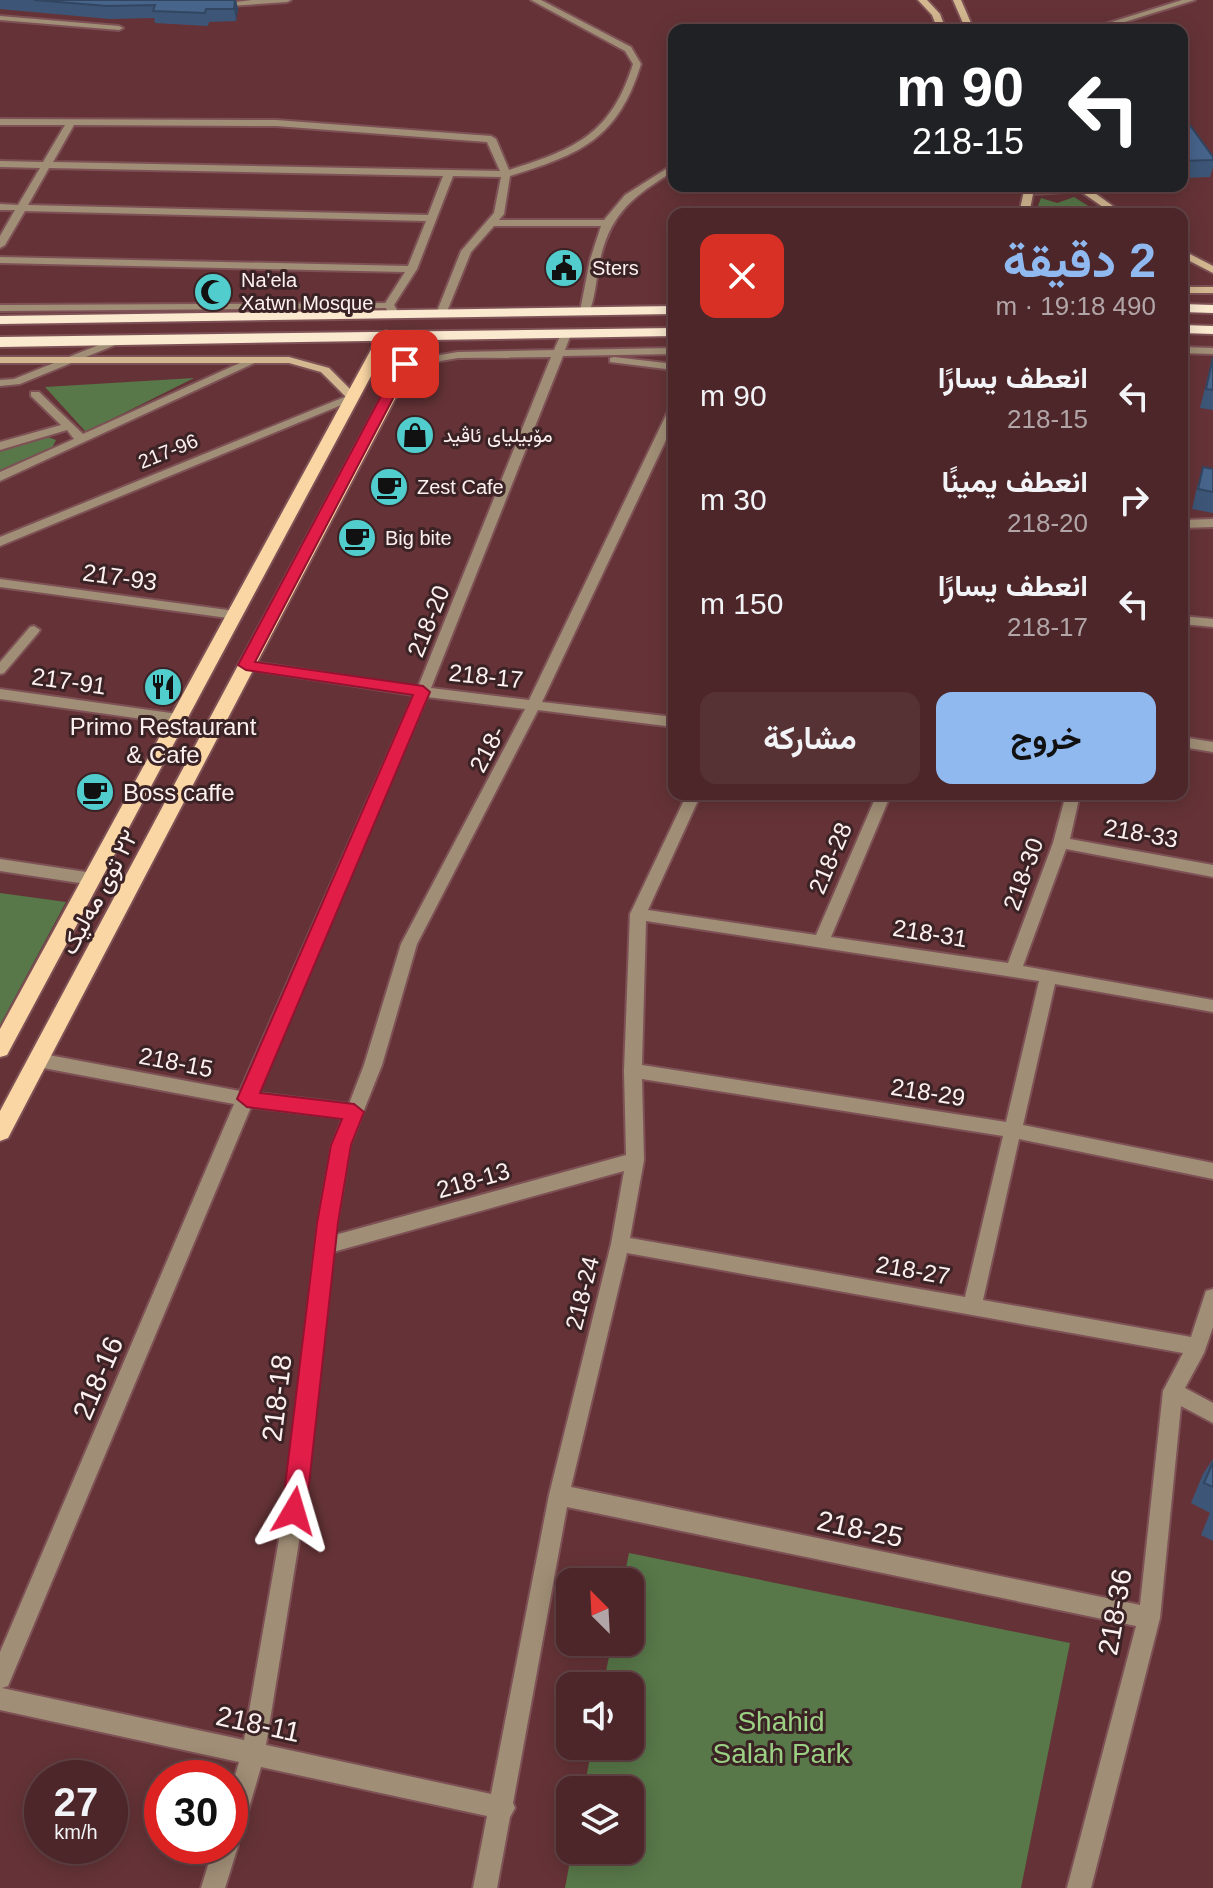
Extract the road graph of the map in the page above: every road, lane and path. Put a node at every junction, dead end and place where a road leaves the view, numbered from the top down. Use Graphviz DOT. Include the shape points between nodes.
graph roads {
  1 [pos="287,0"];
  2 [pos="535,0"];
  3 [pos="922,0"];
  4 [pos="957,0"];
  5 [pos="1191,0"];
  6 [pos="204,6"];
  7 [pos="0,18"];
  8 [pos="940,24"];
  9 [pos="967,24"];
  10 [pos="1105,24"];
  11 [pos="119,28"];
  12 [pos="0,122"];
  13 [pos="71,122"];
  14 [pos="0,164"];
  15 [pos="47,165"];
  16 [pos="668,170"];
  17 [pos="449,173"];
  18 [pos="506,174"];
  19 [pos="1087,192"];
  20 [pos="0,207"];
  21 [pos="22,208"];
  22 [pos="1110,208"];
  23 [pos="432,218"];
  24 [pos="493,223"];
  25 [pos="604,223"];
  26 [pos="0,245"];
  27 [pos="1188,256"];
  28 [pos="0,260"];
  29 [pos="412,269"];
  30 [pos="1213,270"];
  31 [pos="1188,290"];
  32 [pos="1213,290"];
  33 [pos="0,308"];
  34 [pos="1188,308"];
  35 [pos="1213,309"];
  36 [pos="392,310"];
  37 [pos="668,310"];
  38 [pos="585,311"];
  39 [pos="441,314"];
  40 [pos="0,320"];
  41 [pos="1188,329"];
  42 [pos="1213,330"];
  43 [pos="668,332"];
  44 [pos="566,334"];
  45 [pos="386,335"];
  46 [pos="421,336"];
  47 [pos="121,339"];
  48 [pos="0,342"];
  49 [pos="1188,350"];
  50 [pos="668,351"];
  51 [pos="1213,351"];
  52 [pos="561,352"];
  53 [pos="79,358"];
  54 [pos="257,359"];
  55 [pos="0,360"];
  56 [pos="405,364"];
  57 [pos="668,366"];
  58 [pos="0,385"];
  59 [pos="35,394"];
  60 [pos="352,397"];
  61 [pos="668,424"];
  62 [pos="69,426"];
  63 [pos="81,439"];
  64 [pos="0,446"];
  65 [pos="0,477"];
  66 [pos="1213,523"];
  67 [pos="1188,524"];
  68 [pos="0,542"];
  69 [pos="0,583"];
  70 [pos="235,615"];
  71 [pos="1188,621"];
  72 [pos="1213,623"];
  73 [pos="34,630"];
  74 [pos="246,665"];
  75 [pos="0,670"];
  76 [pos="423,692"];
  77 [pos="0,694"];
  78 [pos="535,703"];
  79 [pos="178,719"];
  80 [pos="668,721"];
  81 [pos="1188,743"];
  82 [pos="1213,747"];
  83 [pos="691,800"];
  84 [pos="881,800"];
  85 [pos="1072,800"];
  86 [pos="1061,843"];
  87 [pos="0,865"];
  88 [pos="1213,871"];
  89 [pos="93,879"];
  90 [pos="638,914"];
  91 [pos="821,941"];
  92 [pos="1013,970"];
  93 [pos="1048,977"];
  94 [pos="1213,1006"];
  95 [pos="0,1049"];
  96 [pos="38,1060"];
  97 [pos="633,1071"];
  98 [pos="247,1099"];
  99 [pos="354,1112"];
  100 [pos="1010,1131"];
  101 [pos="0,1132"];
  102 [pos="635,1160"];
  103 [pos="1213,1171"];
  104 [pos="620,1244"];
  105 [pos="325,1246"];
  106 [pos="1213,1297"];
  107 [pos="972,1307"];
  108 [pos="1197,1347"];
  109 [pos="1173,1391"];
  110 [pos="1213,1414"];
  111 [pos="559,1495"];
  112 [pos="1149,1618"];
  113 [pos="0,1678"];
  114 [pos="0,1699"];
  115 [pos="253,1754"];
  116 [pos="248,1771"];
  117 [pos="503,1808"];
  118 [pos="220,1864"];
  119 [pos="213,1888"];
  120 [pos="485,1888"];
  121 [pos="1079,1888"];
  1 -- 6 [label="street"];
  2 -- 18 [label="street" via="613,39 637,64 631,92 602,132 575,152"];
  3 -- 8 [label="main road"];
  4 -- 9 [label="main road"];
  5 -- 10 [label="street" via="1172,8 1140,10"];
  7 -- 11 [label="street"];
  12 -- 13 [label="street"];
  13 -- 15 [label="street"];
  13 -- 18 [label="street" via="276,123 491,139"];
  14 -- 15 [label="street"];
  15 -- 17 [label="street"];
  15 -- 21 [label="street"];
  16 -- 25 [label="street" via="618,204"];
  17 -- 18 [label="street"];
  17 -- 23 [label="street"];
  18 -- 24 [label="street"];
  19 -- 22 [label="main road"];
  20 -- 21 [label="street"];
  21 -- 23 [label="street"];
  21 -- 26 [label="street"];
  23 -- 29 [label="street"];
  24 -- 25 [label="street"];
  24 -- 39 [label="street" via="466,251"];
  25 -- 38 [label="street"];
  27 -- 30 [label="main road"];
  28 -- 29 [label="street"];
  29 -- 36 [label="street"];
  31 -- 32 [label="main road"];
  33 -- 36 [label="lane"];
  34 -- 35 [label="highway"];
  36 -- 39 [label="highway"];
  36 -- 40 [label="highway"];
  37 -- 38 [label="highway"];
  38 -- 39 [label="highway"];
  41 -- 42 [label="highway"];
  43 -- 44 [label="highway"];
  44 -- 46 [label="highway"];
  44 -- 52 [label="street, 218-20"];
  45 -- 46 [label="highway"];
  45 -- 47 [label="highway"];
  45 -- 60 [label="main road, ٢٢ توی مەلیک"];
  46 -- 56 [label="main road, ٢٢ توی مەلیک"];
  47 -- 48 [label="highway"];
  47 -- 53 [label="street"];
  49 -- 51 [label="street"];
  50 -- 52 [label="street"];
  52 -- 56 [label="street" via="442,356"];
  52 -- 57 [label="street"];
  52 -- 76 [label="street, 218-20"];
  53 -- 54 [label="main road"];
  53 -- 55 [label="main road"];
  53 -- 58 [label="street"];
  54 -- 60 [label="main road" via="289,360 325,370"];
  54 -- 63 [label="street"];
  56 -- 74 [label="main road, ٢٢ توی مەلیک"];
  59 -- 62 [label="street"];
  60 -- 68 [label="street, 217-96"];
  60 -- 70 [label="main road, ٢٢ توی مەلیک"];
  61 -- 78 [label="street, 218-"];
  62 -- 63 [label="street"];
  62 -- 64 [label="street"];
  63 -- 65 [label="street"];
  66 -- 67 [label="street"];
  69 -- 70 [label="street, 217-93"];
  70 -- 79 [label="main road, ٢٢ توی مەلیک"];
  71 -- 72 [label="street"];
  73 -- 75 [label="lane"];
  74 -- 76 [label="street, 218-17"];
  74 -- 96 [label="main road, ٢٢ توی مەلیک"];
  76 -- 78 [label="street, 218-17"];
  76 -- 98 [label="street, 218-20"];
  77 -- 79 [label="street, 217-91"];
  78 -- 80 [label="street, 218-17"];
  78 -- 99 [label="street, 218-" via="409,944"];
  79 -- 89 [label="main road, ٢٢ توی مەلیک"];
  81 -- 82 [label="street"];
  83 -- 90 [label="street, 218-24"];
  84 -- 91 [label="street, 218-28"];
  85 -- 86 [label="street, 218-30"];
  86 -- 88 [label="street, 218-33"];
  86 -- 92 [label="street, 218-30"];
  87 -- 89 [label="street"];
  89 -- 95 [label="main road, ٢٢ توی مەلیک"];
  90 -- 91 [label="street, 218-31"];
  90 -- 97 [label="street, 218-24"];
  91 -- 92 [label="street, 218-31"];
  92 -- 93 [label="street, 218-31"];
  93 -- 94 [label="street, 218-31"];
  93 -- 100 [label="street"];
  96 -- 98 [label="street, 218-15"];
  96 -- 101 [label="main road, ٢٢ توی مەلیک"];
  97 -- 100 [label="street, 218-29"];
  97 -- 102 [label="street, 218-24"];
  98 -- 99 [label="street, 218-15"];
  98 -- 113 [label="street, 218-16"];
  99 -- 105 [label="street, 218-18" via="341,1145"];
  100 -- 103 [label="street, 218-29"];
  100 -- 107 [label="street"];
  102 -- 104 [label="street, 218-24"];
  102 -- 105 [label="street, 218-13"];
  104 -- 107 [label="street, 218-27"];
  104 -- 111 [label="street, 218-24"];
  105 -- 115 [label="street, 218-18" via="294,1511"];
  106 -- 108 [label="street, 218-36"];
  107 -- 108 [label="street, 218-27"];
  108 -- 109 [label="street, 218-36"];
  109 -- 110 [label="street"];
  109 -- 112 [label="street, 218-36"];
  111 -- 112 [label="street, 218-25"];
  111 -- 117 [label="street, 218-24"];
  112 -- 121 [label="street, 218-36"];
  114 -- 115 [label="street, 218-11"];
  115 -- 116 [label="street, 218-18"];
  115 -- 117 [label="street, 218-11"];
  117 -- 120 [label="street, 218-24"];
  118 -- 119 [label="street"];
}
